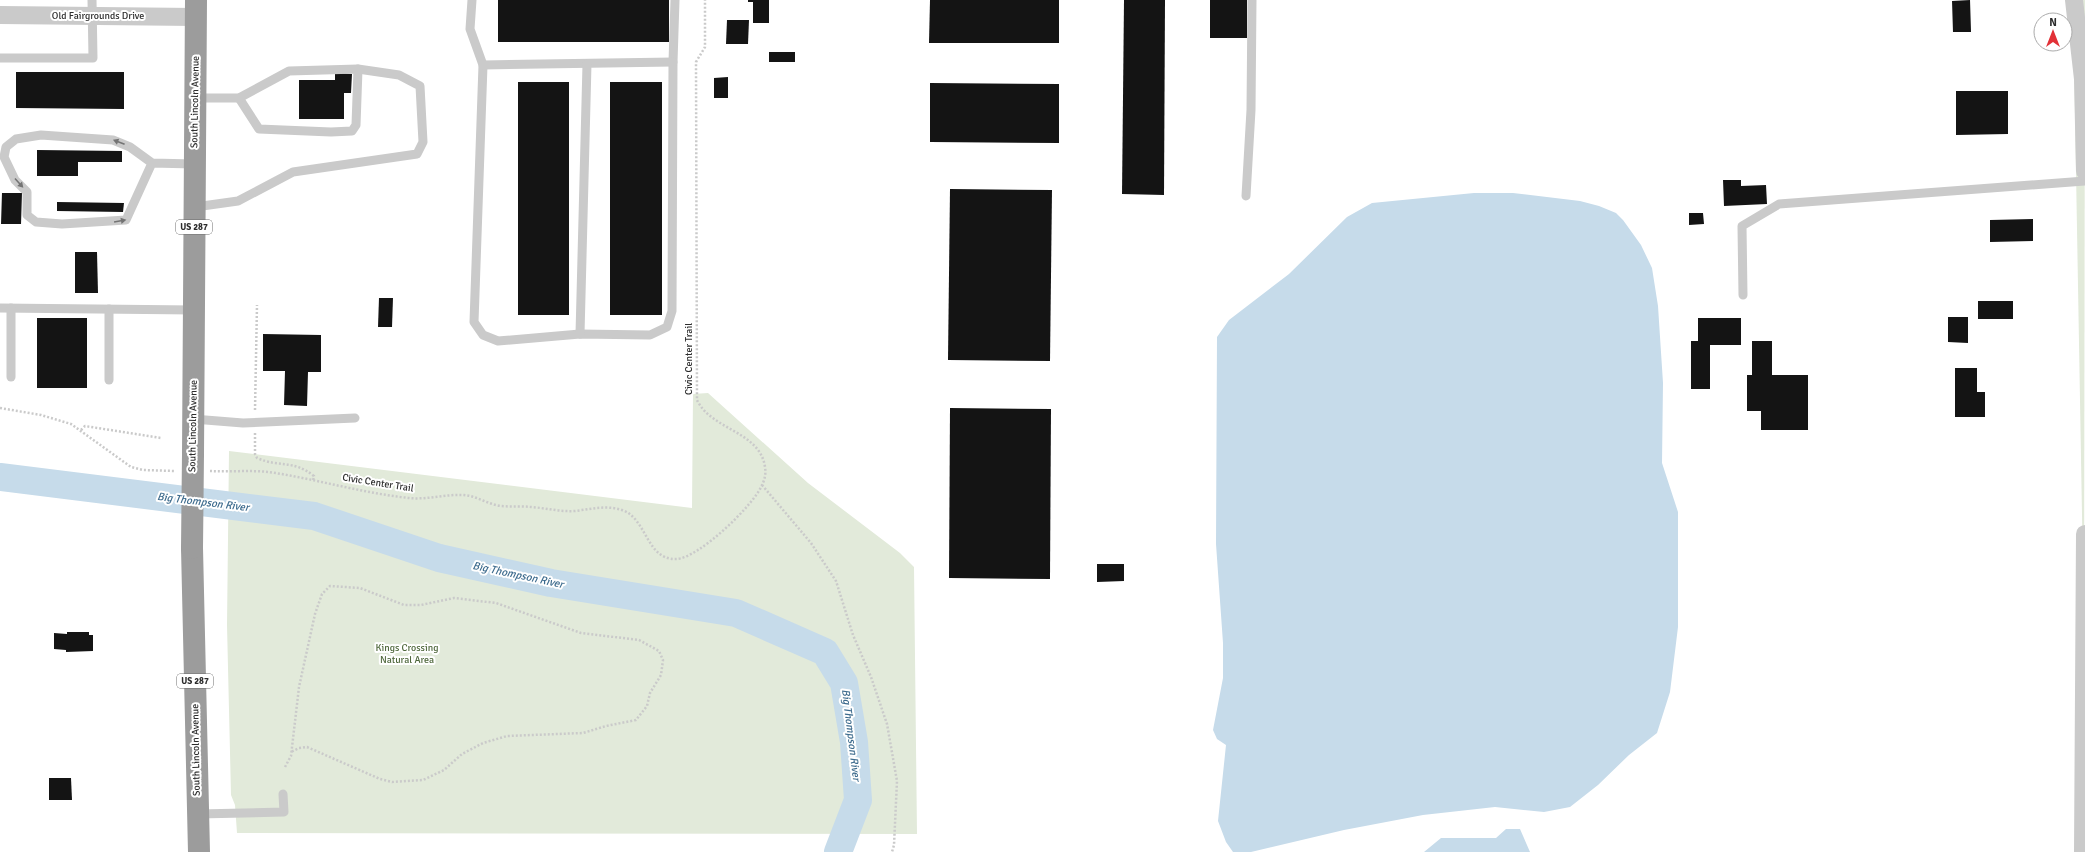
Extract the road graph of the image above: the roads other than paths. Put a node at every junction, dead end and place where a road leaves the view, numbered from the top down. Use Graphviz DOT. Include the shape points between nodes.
graph roads {
  1 [pos="472,0"];
  2 [pos="675,0"];
  3 [pos="1252,0"];
  4 [pos="2074,0"];
  5 [pos="92,8"];
  6 [pos="196,8"];
  7 [pos="0,15"];
  8 [pos="0,58"];
  9 [pos="673,62"];
  10 [pos="587,64"];
  11 [pos="483,65"];
  12 [pos="358,69"];
  13 [pos="195,98"];
  14 [pos="239,98"];
  15 [pos="152,163"];
  16 [pos="194,164"];
  17 [pos="4,167"];
  18 [pos="2085,172"];
  19 [pos="2085,181"];
  20 [pos="1246,196"];
  21 [pos="194,207"];
  22 [pos="1743,294"];
  23 [pos="0,308"];
  24 [pos="11,308"];
  25 [pos="109,309"];
  26 [pos="194,310"];
  27 [pos="580,334"];
  28 [pos="11,378"];
  29 [pos="109,380"];
  30 [pos="354,418"];
  31 [pos="193,419"];
  32 [pos="2085,534"];
  33 [pos="2085,584"];
  34 [pos="2085,664"];
  35 [pos="2084,731"];
  36 [pos="283,794"];
  37 [pos="198,814"];
  38 [pos="2084,843"];
  39 [pos="199,852"];
  1 -- 11 [label="lane" via="470,29"];
  2 -- 9 [label="lane"];
  3 -- 20 [label="lane" via="1251,110"];
  4 -- 18 [label="street" via="2083,79"];
  5 -- 6 [label="street, Old Fairgrounds Drive"];
  5 -- 7 [label="street, Old Fairgrounds Drive"];
  5 -- 8 [label="lane" via="93,58"];
  6 -- 13 [label="highway, South Lincoln Avenue / US 287"];
  9 -- 10 [label="lane"];
  9 -- 27 [label="lane" via="672,311 667,327 650,335"];
  10 -- 11 [label="lane"];
  10 -- 27 [label="lane"];
  11 -- 27 [label="lane" via="474,322 483,335 498,341"];
  12 -- 14 [label="lane" via="289,71"];
  12 -- 14 [label="lane" via="356,125 352,131 260,129"];
  12 -- 21 [label="lane" via="399,75 420,86 423,142 417,154 293,172 238,201"];
  13 -- 14 [label="lane"];
  13 -- 16 [label="highway, South Lincoln Avenue / US 287"];
  15 -- 16 [label="lane"];
  15 -- 17 [label="lane, one-way" via="130,146 113,140 41,135 16,139 6,146"];
  17 -- 15 [label="lane, one-way" via="27,192 27,215 36,222 62,224 126,220"];
  16 -- 21 [label="highway, South Lincoln Avenue / US 287"];
  19 -- 22 [label="lane" via="1779,204 1742,226"];
  21 -- 26 [label="highway, South Lincoln Avenue / US 287"];
  23 -- 24 [label="lane"];
  24 -- 25 [label="lane"];
  24 -- 28 [label="lane"];
  25 -- 26 [label="lane"];
  25 -- 29 [label="lane"];
  26 -- 31 [label="highway, South Lincoln Avenue / US 287"];
  30 -- 31 [label="lane" via="255,423"];
  31 -- 37 [label="highway, South Lincoln Avenue / US 287, bridge" via="192,548"];
  32 -- 33 [label="street"];
  33 -- 34 [label="street"];
  34 -- 35 [label="street"];
  35 -- 38 [label="street"];
  36 -- 37 [label="lane" via="284,812"];
  37 -- 39 [label="highway, South Lincoln Avenue / US 287"];
}
